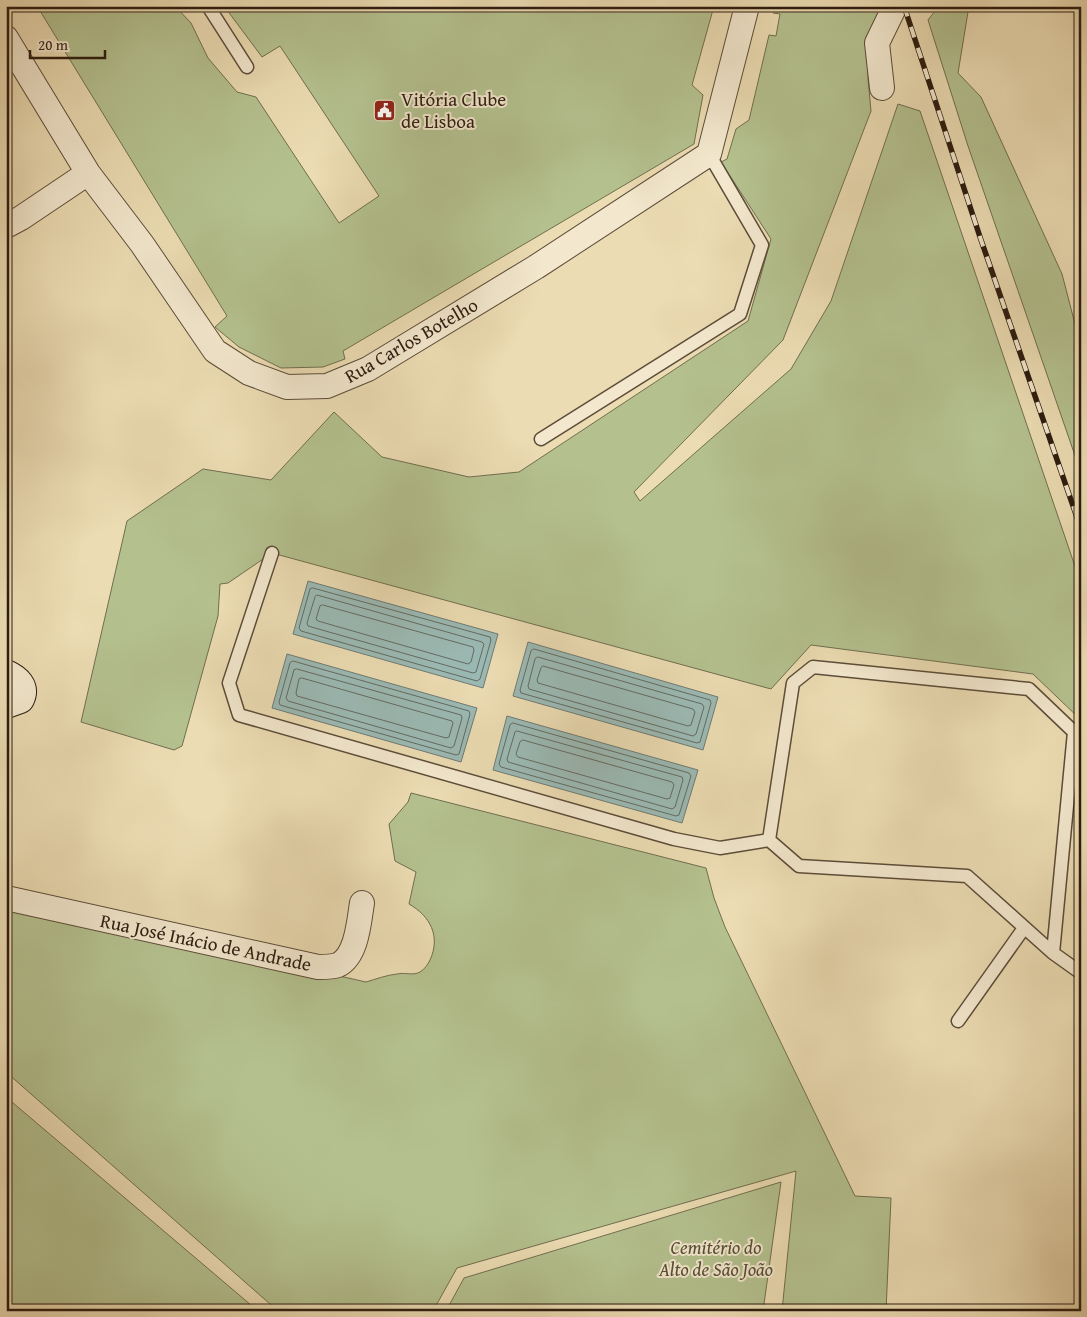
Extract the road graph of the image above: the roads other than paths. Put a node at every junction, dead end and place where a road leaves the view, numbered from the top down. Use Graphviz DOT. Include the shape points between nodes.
graph roads {
  1 [pos="208,6"];
  2 [pos="747,6"];
  3 [pos="895,6"];
  4 [pos="6,38"];
  5 [pos="247,67"];
  6 [pos="882,88"];
  7 [pos="709,154"];
  8 [pos="88,173"];
  9 [pos="6,226"];
  10 [pos="540,440"];
  11 [pos="272,553"];
  12 [pos="6,674"];
  13 [pos="6,704"];
  14 [pos="769,840"];
  15 [pos="6,898"];
  16 [pos="362,903"];
  17 [pos="1024,928"];
  18 [pos="1053,954"];
  19 [pos="1081,973"];
  20 [pos="958,1021"];
  1 -- 5 [label="lane"];
  2 -- 7 [label="street"];
  3 -- 6 [label="street" via="878,42"];
  4 -- 8 [label="street, Rua Carlos Botelho"];
  7 -- 8 [label="street, Rua Carlos Botelho" via="528,272 368,368 327,386 287,386 249,373 215,351 142,244"];
  7 -- 10 [label="lane" via="762,245 740,314"];
  8 -- 9 [label="street"];
  11 -- 14 [label="lane" via="229,683 240,715 674,839 720,848"];
  12 -- 13 [label="main road" via="16,680 23,693 20,699"];
  14 -- 17 [label="lane" via="799,866 967,876"];
  14 -- 18 [label="lane" via="794,684 813,667 1029,689 1074,732"];
  15 -- 16 [label="street, Rua José Inácio de Andrade" via="329,967 347,959 357,935"];
  17 -- 18 [label="lane"];
  17 -- 20 [label="lane"];
  18 -- 19 [label="lane"];
}
